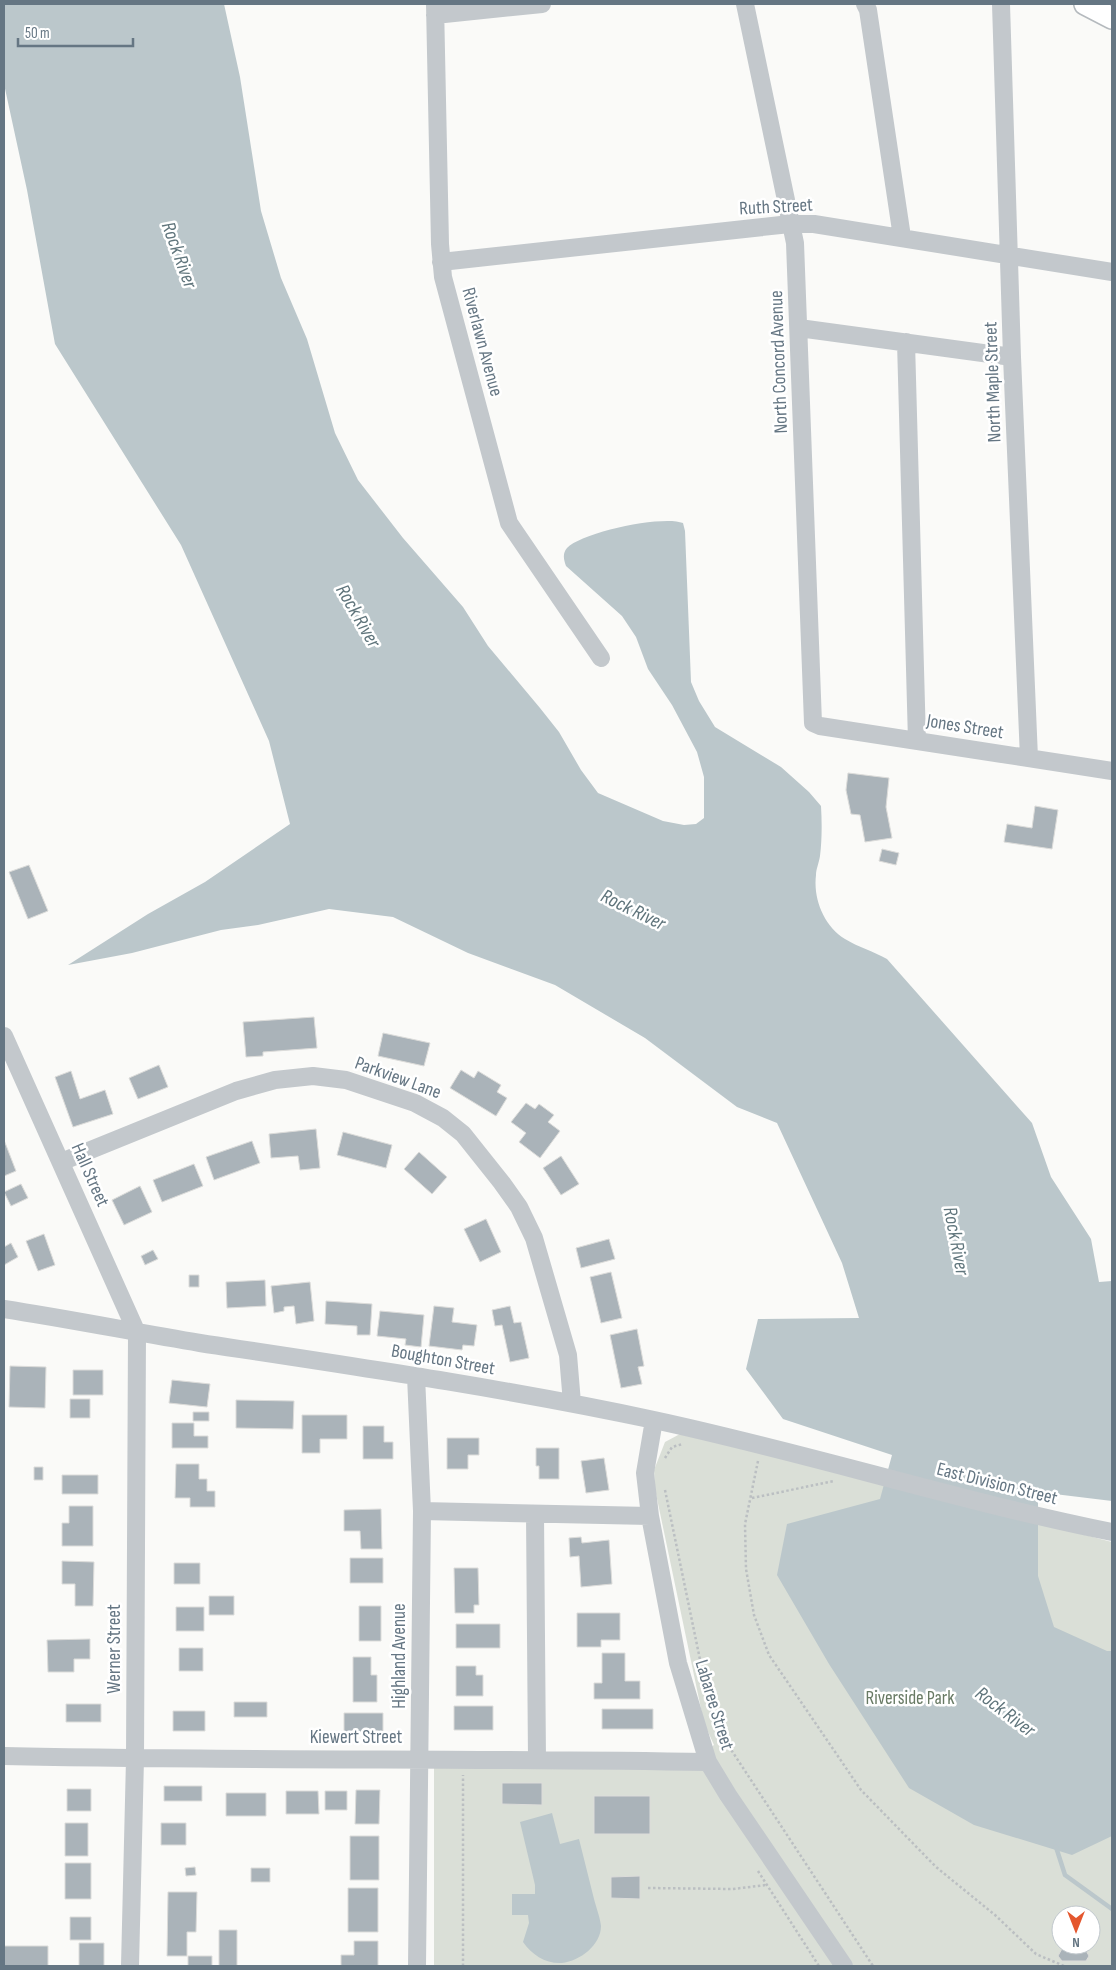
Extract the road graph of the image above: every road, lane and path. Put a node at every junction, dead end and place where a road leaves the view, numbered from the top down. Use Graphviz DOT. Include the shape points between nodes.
graph roads {
  1 [pos="542,4"];
  2 [pos="745,4"];
  3 [pos="865,4"];
  4 [pos="1001,4"];
  5 [pos="1085,4"];
  6 [pos="435,9"];
  7 [pos="1112,18"];
  8 [pos="790,224"];
  9 [pos="902,237"];
  10 [pos="1010,255"];
  11 [pos="441,262"];
  12 [pos="1112,272"];
  13 [pos="799,328"];
  14 [pos="906,342"];
  15 [pos="1012,356"];
  16 [pos="601,658"];
  17 [pos="813,723"];
  18 [pos="917,741"];
  19 [pos="1029,758"];
  20 [pos="1112,771"];
  21 [pos="4,1036"];
  22 [pos="61,1162"];
  23 [pos="4,1309"];
  24 [pos="137,1333"];
  25 [pos="416,1376"];
  26 [pos="572,1403"];
  27 [pos="654,1420"];
  28 [pos="688,1444"];
  29 [pos="763,1444"];
  30 [pos="665,1460"];
  31 [pos="871,1474"];
  32 [pos="834,1481"];
  33 [pos="664,1487"];
  34 [pos="752,1498"];
  35 [pos="422,1511"];
  36 [pos="535,1514"];
  37 [pos="650,1516"];
  38 [pos="1112,1532"];
  39 [pos="4,1756"];
  40 [pos="136,1759"];
  41 [pos="420,1759"];
  42 [pos="537,1759"];
  43 [pos="708,1762"];
  44 [pos="463,1772"];
  45 [pos="756,1869"];
  46 [pos="767,1885"];
  47 [pos="648,1888"];
  48 [pos="130,1966"];
  49 [pos="416,1966"];
  50 [pos="463,1966"];
  51 [pos="819,1966"];
  52 [pos="844,1966"];
  53 [pos="873,1966"];
  54 [pos="1064,1966"];
  1 -- 6 [label="street"];
  2 -- 8 [label="street, North Concord Avenue"];
  3 -- 9 [label="street"];
  4 -- 10 [label="street, North Maple Street"];
  5 -- 7 [label="main road"];
  6 -- 11 [label="street, Riverlawn Avenue"];
  8 -- 9 [label="street, Ruth Street" via="814,224"];
  8 -- 11 [label="street, Ruth Street"];
  8 -- 13 [label="street, North Concord Avenue" via="795,243"];
  9 -- 10 [label="street, Ruth Street"];
  10 -- 12 [label="street, Ruth Street"];
  10 -- 15 [label="street, North Maple Street"];
  11 -- 16 [label="street, Riverlawn Avenue" via="509,523"];
  13 -- 14 [label="street"];
  13 -- 17 [label="street, North Concord Avenue"];
  14 -- 15 [label="street"];
  14 -- 18 [label="street"];
  15 -- 19 [label="street, North Maple Street"];
  17 -- 18 [label="street, Jones Street"];
  18 -- 19 [label="street, Jones Street"];
  19 -- 20 [label="street, Jones Street"];
  21 -- 22 [label="street, Hall Street"];
  22 -- 24 [label="street, Hall Street"];
  22 -- 26 [label="street, Parkview Lane" via="227,1094 275,1080 313,1076 346,1080 415,1103 443,1118 463,1134 502,1183 527,1222 568,1355"];
  23 -- 24 [label="street, Boughton Street"];
  24 -- 25 [label="street, Boughton Street"];
  24 -- 40 [label="street, Werner Street"];
  25 -- 26 [label="street, Boughton Street"];
  25 -- 35 [label="street, Highland Avenue"];
  26 -- 27 [label="street, Boughton Street"];
  27 -- 29 [label="street, Boughton Street"];
  27 -- 37 [label="street, Labaree Street" via="645,1473"];
  28 -- 30 [label="path" via="672,1446"];
  29 -- 31 [label="street, Boughton Street"];
  29 -- 34 [label="path"];
  31 -- 38 [label="street, East Division Street"];
  32 -- 34 [label="path"];
  33 -- 53 [label="path" via="710,1708 728,1745"];
  34 -- 54 [label="path" via="744,1535 746,1570 754,1615 769,1655 779,1671 861,1790 936,1867 995,1915 1036,1954"];
  35 -- 36 [label="street"];
  35 -- 41 [label="street, Highland Avenue"];
  36 -- 37 [label="street"];
  36 -- 42 [label="street"];
  37 -- 43 [label="street, Labaree Street" via="678,1663"];
  39 -- 40 [label="street, Kiewert Street"];
  40 -- 41 [label="street, Kiewert Street"];
  40 -- 48 [label="street, Werner Street"];
  41 -- 42 [label="street, Kiewert Street"];
  41 -- 49 [label="street, Highland Avenue"];
  42 -- 43 [label="street, Kiewert Street"];
  43 -- 52 [label="street, Labaree Street"];
  44 -- 50 [label="path"];
  45 -- 46 [label="path"];
  46 -- 47 [label="path" via="732,1889"];
  46 -- 51 [label="path"];
}
